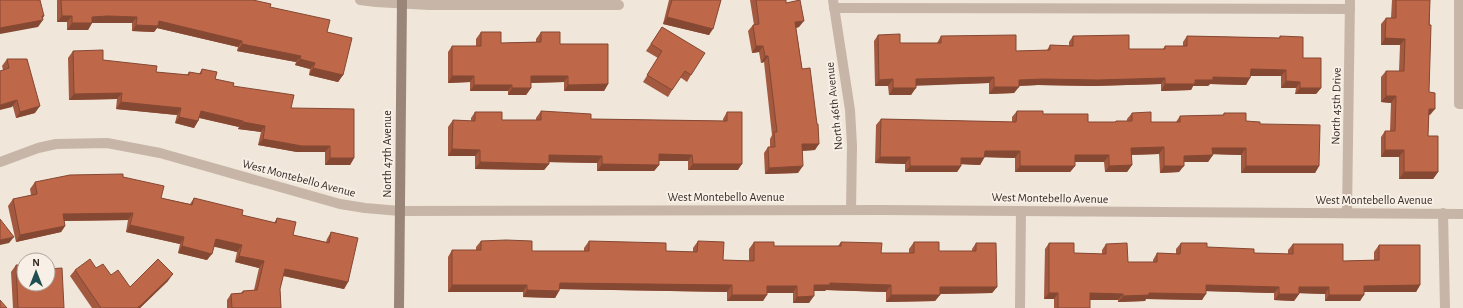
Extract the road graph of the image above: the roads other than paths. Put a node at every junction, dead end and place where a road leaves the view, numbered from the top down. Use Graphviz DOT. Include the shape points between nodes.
graph roads {
  1 [pos="360,0"];
  2 [pos="1459,0"];
  3 [pos="402,2"];
  4 [pos="834,4"];
  5 [pos="1350,4"];
  6 [pos="619,5"];
  7 [pos="1461,104"];
  8 [pos="0,162"];
  9 [pos="851,210"];
  10 [pos="400,211"];
  11 [pos="1021,211"];
  12 [pos="1347,213"];
  13 [pos="1443,214"];
  14 [pos="1463,214"];
  15 [pos="400,308"];
  16 [pos="1020,308"];
  17 [pos="1445,308"];
  1 -- 3 [label="street"];
  2 -- 7 [label="street"];
  3 -- 6 [label="street" via="429,5"];
  3 -- 10 [label="street, North 47th Avenue"];
  4 -- 5 [label="street"];
  4 -- 9 [label="street, North 46th Avenue" via="850,110"];
  5 -- 12 [label="street, North 45th Drive"];
  8 -- 10 [label="street, West Montebello Avenue" via="56,144 107,143 160,153 340,204"];
  9 -- 10 [label="street, West Montebello Avenue"];
  9 -- 11 [label="street, West Montebello Avenue"];
  10 -- 15 [label="street, North 47th Avenue"];
  11 -- 12 [label="street, West Montebello Avenue"];
  11 -- 16 [label="street"];
  12 -- 13 [label="street, West Montebello Avenue"];
  13 -- 14 [label="street, West Montebello Avenue"];
  13 -- 17 [label="street"];
}
